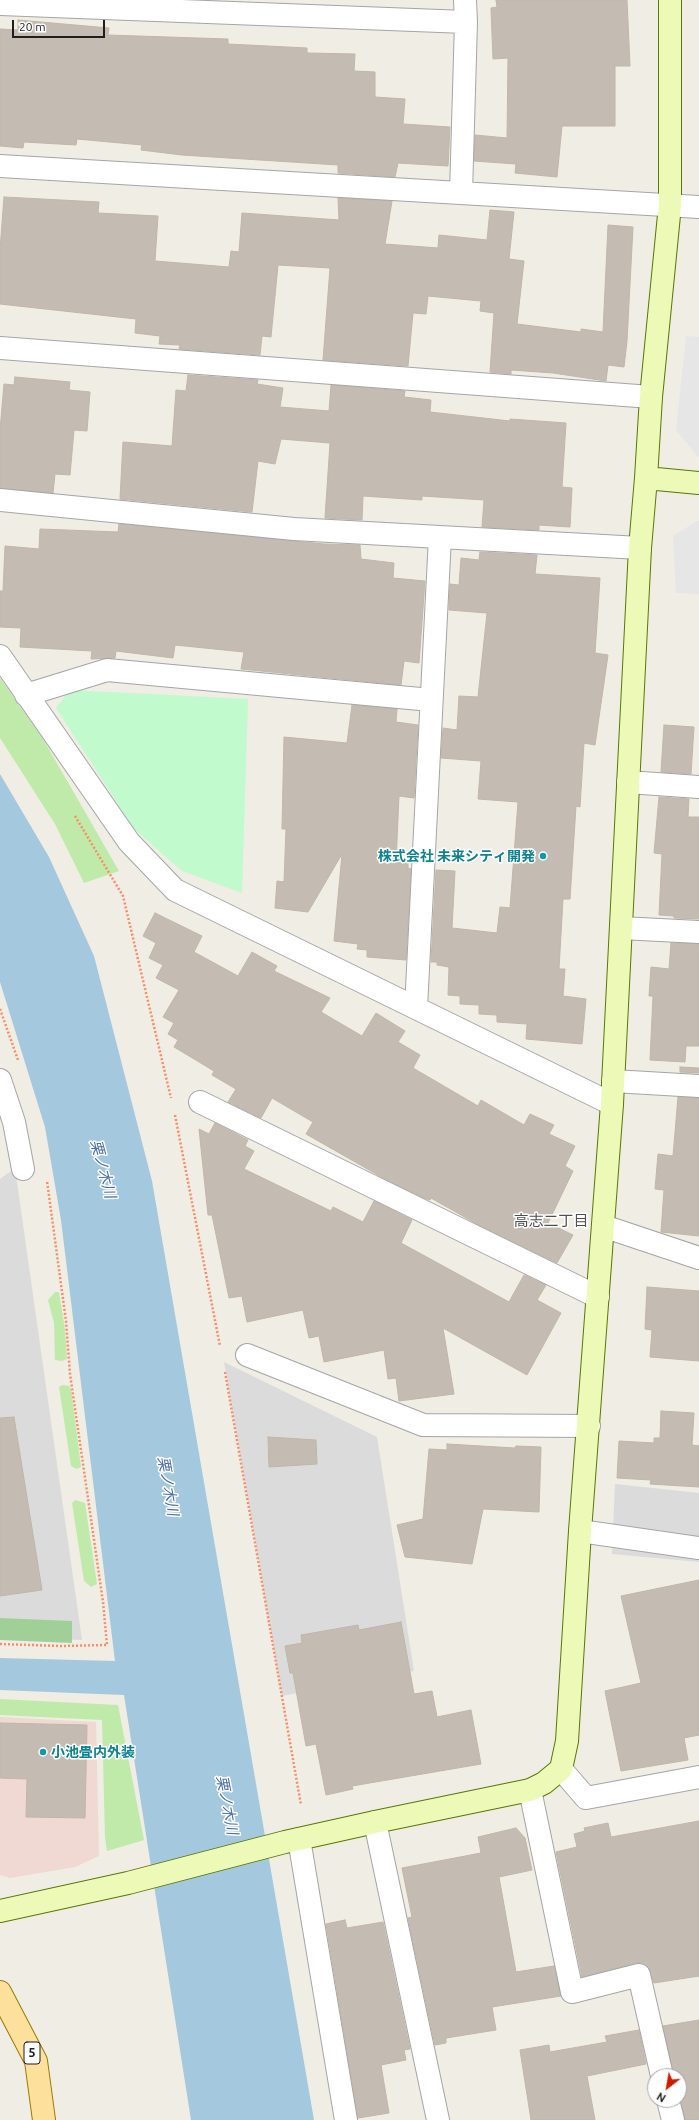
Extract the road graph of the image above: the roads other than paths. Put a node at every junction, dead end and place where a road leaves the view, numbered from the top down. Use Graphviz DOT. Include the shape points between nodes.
graph roads {
  1 [pos="465,0"];
  2 [pos="670,0"];
  3 [pos="0,4"];
  4 [pos="466,22"];
  5 [pos="0,166"];
  6 [pos="461,194"];
  7 [pos="670,205"];
  8 [pos="699,207"];
  9 [pos="0,348"];
  10 [pos="651,397"];
  11 [pos="646,478"];
  12 [pos="699,483"];
  13 [pos="0,500"];
  14 [pos="440,537"];
  15 [pos="640,548"];
  16 [pos="0,656"];
  17 [pos="26,694"];
  18 [pos="431,700"];
  19 [pos="628,782"];
  20 [pos="699,787"];
  21 [pos="620,928"];
  22 [pos="699,932"];
  23 [pos="416,1008"];
  24 [pos="0,1080"];
  25 [pos="613,1081"];
  26 [pos="699,1086"];
  27 [pos="200,1102"];
  28 [pos="612,1104"];
  29 [pos="23,1169"];
  30 [pos="603,1226"];
  31 [pos="699,1258"];
  32 [pos="598,1297"];
  33 [pos="247,1355"];
  34 [pos="589,1426"];
  35 [pos="580,1531"];
  36 [pos="699,1548"];
  37 [pos="561,1769"];
  38 [pos="699,1777"];
  39 [pos="530,1790"];
  40 [pos="375,1822"];
  41 [pos="292,1841"];
  42 [pos="0,1911"];
  43 [pos="0,1992"];
  44 [pos="660,2068"];
  45 [pos="670,2108"];
  46 [pos="44,2120"];
  47 [pos="346,2120"];
  48 [pos="438,2120"];
  49 [pos="673,2120"];
  1 -- 4 [label="street"];
  2 -- 7 [label="street"];
  3 -- 4 [label="street"];
  4 -- 6 [label="street"];
  5 -- 6 [label="street"];
  6 -- 7 [label="street"];
  7 -- 8 [label="street"];
  7 -- 10 [label="street"];
  9 -- 10 [label="street"];
  10 -- 11 [label="street"];
  11 -- 12 [label="street"];
  11 -- 15 [label="street"];
  13 -- 14 [label="street" via="294,529"];
  14 -- 15 [label="street"];
  14 -- 18 [label="street"];
  15 -- 19 [label="street"];
  16 -- 17 [label="street"];
  17 -- 18 [label="street" via="107,670"];
  17 -- 23 [label="street" via="130,842 175,890"];
  18 -- 23 [label="street"];
  19 -- 20 [label="street"];
  19 -- 21 [label="street"];
  21 -- 22 [label="street"];
  21 -- 25 [label="street"];
  23 -- 28 [label="street"];
  24 -- 29 [label="street" via="14,1122"];
  25 -- 26 [label="street"];
  25 -- 28 [label="street"];
  27 -- 32 [label="street"];
  28 -- 30 [label="street"];
  30 -- 31 [label="street"];
  30 -- 32 [label="street"];
  32 -- 34 [label="street"];
  33 -- 34 [label="street" via="424,1425"];
  34 -- 35 [label="street"];
  35 -- 36 [label="street"];
  35 -- 37 [label="street" via="567,1741"];
  37 -- 38 [label="street" via="586,1798"];
  37 -- 39 [label="street" via="544,1783"];
  39 -- 40 [label="street"];
  39 -- 44 [label="street" via="572,1992 639,1975"];
  40 -- 41 [label="street"];
  40 -- 48 [label="street"];
  41 -- 42 [label="street" via="128,1883"];
  41 -- 47 [label="street"];
  43 -- 46 [label="main road, 5" via="36,2062"];
  45 -- 49 [label="street"];
}
